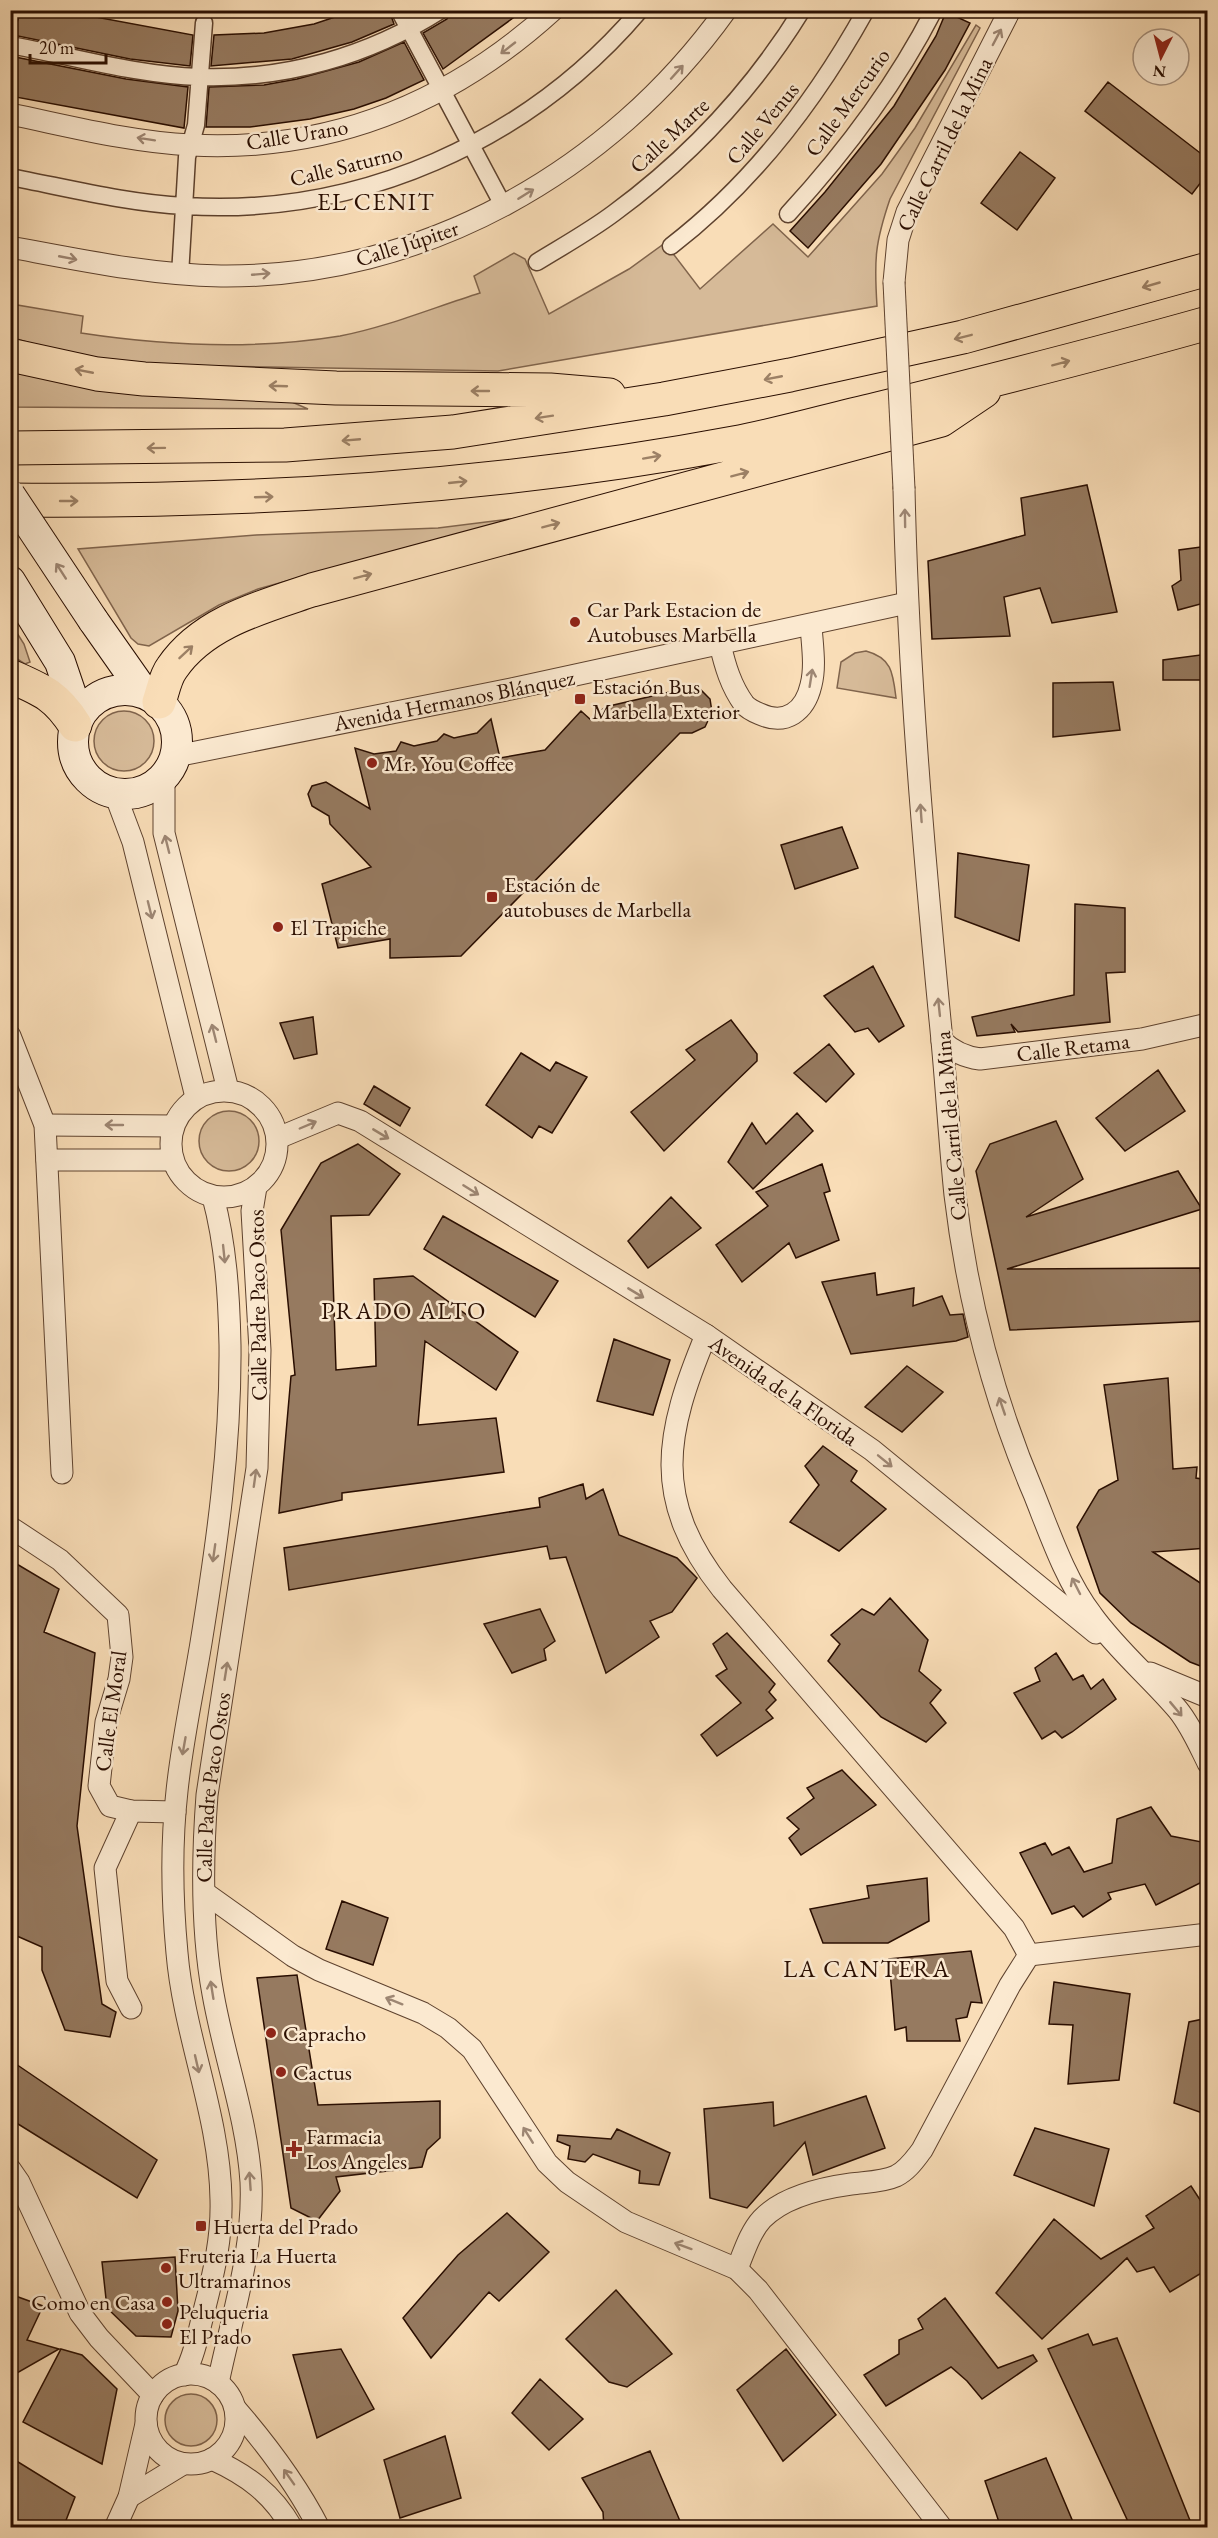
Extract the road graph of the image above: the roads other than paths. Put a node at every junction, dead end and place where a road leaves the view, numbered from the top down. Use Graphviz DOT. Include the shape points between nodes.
graph roads {
  1 [pos="399,10"];
  2 [pos="441,10"];
  3 [pos="553,10"];
  4 [pos="640,10"];
  5 [pos="726,10"];
  6 [pos="802,10"];
  7 [pos="866,10"];
  8 [pos="934,10"];
  9 [pos="1010,10"];
  10 [pos="204,23"];
  11 [pos="410,29"];
  12 [pos="10,45"];
  13 [pos="199,77"];
  14 [pos="442,91"];
  15 [pos="10,114"];
  16 [pos="190,145"];
  17 [pos="470,147"];
  18 [pos="10,177"];
  19 [pos="184,206"];
  20 [pos="504,207"];
  21 [pos="788,214"];
  22 [pos="671,246"];
  23 [pos="10,247"];
  24 [pos="537,262"];
  25 [pos="1208,269"];
  26 [pos="180,274"];
  27 [pos="1208,322"];
  28 [pos="10,355"];
  29 [pos="1005,378"];
  30 [pos="664,399"];
  31 [pos="10,448"];
  32 [pos="10,495"];
  33 [pos="10,500"];
  34 [pos="10,581"];
  35 [pos="907,603"];
  36 [pos="811,625"];
  37 [pos="720,644"];
  38 [pos="10,676"];
  39 [pos="152,698"];
  40 [pos="77,722"];
  41 [pos="170,766"];
  42 [pos="115,794"];
  43 [pos="1208,1024"];
  44 [pos="10,1036"];
  45 [pos="942,1041"];
  46 [pos="228,1090"];
  47 [pos="196,1097"];
  48 [pos="45,1125"];
  49 [pos="173,1126"];
  50 [pos="278,1138"];
  51 [pos="47,1160"];
  52 [pos="172,1160"];
  53 [pos="256,1187"];
  54 [pos="213,1197"];
  55 [pos="706,1335"];
  56 [pos="62,1473"];
  57 [pos="10,1527"];
  58 [pos="1136,1666"];
  59 [pos="1208,1697"];
  60 [pos="1208,1763"];
  61 [pos="131,1811"];
  62 [pos="175,1812"];
  63 [pos="205,1893"];
  64 [pos="1208,1934"];
  65 [pos="1029,1955"];
  66 [pos="131,2008"];
  67 [pos="10,2169"];
  68 [pos="737,2269"];
  69 [pos="184,2375"];
  70 [pos="219,2383"];
  71 [pos="153,2395"];
  72 [pos="235,2408"];
  73 [pos="146,2423"];
  74 [pos="212,2459"];
  75 [pos="183,2464"];
  76 [pos="129,2497"];
  77 [pos="116,2528"];
  78 [pos="292,2528"];
  79 [pos="319,2528"];
  80 [pos="942,2528"];
  1 -- 11 [label="street"];
  2 -- 11 [label="street"];
  3 -- 14 [label="street, Calle Urano, one-way" via="492,61"];
  4 -- 17 [label="street, Calle Saturno" via="589,65 549,97"];
  20 -- 5 [label="street, Calle Júpiter, one-way" via="571,166 627,123 694,53"];
  6 -- 24 [label="street, Calle Marte" via="765,68 706,135 612,215"];
  7 -- 22 [label="street, Calle Venus" via="819,89 789,128 710,216"];
  8 -- 21 [label="street, Calle Mercurio" via="874,109"];
  35 -- 9 [label="street, Calle Carril de la Mina, one-way, bridge" via="894,282 897,240 907,212"];
  10 -- 13 [label="street"];
  11 -- 13 [label="street" via="355,54 319,64 242,76"];
  11 -- 14 [label="street"];
  12 -- 13 [label="street" via="161,74"];
  13 -- 16 [label="street" via="196,125"];
  14 -- 16 [label="street, Calle Urano" via="388,114 327,133 268,142"];
  14 -- 17 [label="street"];
  16 -- 15 [label="street, Calle Urano, one-way"];
  16 -- 19 [label="street"];
  17 -- 19 [label="street, Calle Saturno" via="432,165 355,191 275,204"];
  17 -- 20 [label="street"];
  18 -- 19 [label="street, Calle Saturno" via="134,201"];
  19 -- 26 [label="street"];
  26 -- 20 [label="street, Calle Júpiter, one-way" via="264,274 351,262 433,237"];
  23 -- 26 [label="street, Calle Júpiter, one-way"];
  25 -- 30 [label="highway, one-way" via="963,337"];
  29 -- 27 [label="highway, one-way"];
  30 -- 28 [label="highway, one-way" via="550,390 336,388 144,379 97,374"];
  33 -- 29 [label="highway, one-way" via="281,497 454,483 601,465 737,443"];
  39 -- 29 [label="highway, one-way" via="185,651 232,618 312,590 941,420"];
  30 -- 31 [label="highway, one-way" via="453,432 285,446"];
  39 -- 32 [label="main road, one-way, bridge" via="93,620"];
  34 -- 40 [label="main road" via="60,662"];
  35 -- 36 [label="street, Avenida Hermanos Blánquez"];
  45 -- 35 [label="street, Calle Carril de la Mina, one-way" via="924,860"];
  36 -- 37 [label="street, Avenida Hermanos Blánquez"];
  37 -- 36 [label="street, one-way" via="728,675 746,706 763,716 782,720 805,702 811,686"];
  37 -- 41 [label="street, Avenida Hermanos Blánquez"];
  38 -- 40 [label="highway" via="46,692"];
  39 -- 40 [label="main road" via="128,690 111,692 96,698"];
  39 -- 41 [label="main road" via="170,715 176,731"];
  40 -- 42 [label="main road" via="72,743 80,768 98,788"];
  41 -- 42 [label="main road" via="141,791"];
  46 -- 41 [label="street, one-way" via="164,832"];
  42 -- 47 [label="street, one-way" via="133,842"];
  43 -- 45 [label="street, Calle Retama" via="1142,1039 980,1059 966,1057"];
  44 -- 48 [label="street"];
  58 -- 45 [label="street, Calle Carril de la Mina, one-way" via="1091,1614 1076,1586 1033,1492 996,1388 959,1226"];
  46 -- 47 [label="street"];
  46 -- 50 [label="street" via="250,1096 267,1110"];
  47 -- 49 [label="street" via="182,1109"];
  49 -- 48 [label="street, one-way"];
  48 -- 51 [label="street"];
  49 -- 52 [label="street"];
  50 -- 53 [label="street" via="270,1174"];
  50 -- 55 [label="street, Avenida de la Florida, one-way" via="338,1113 360,1121"];
  51 -- 52 [label="street"];
  51 -- 56 [label="street"];
  52 -- 54 [label="street" via="187,1184"];
  53 -- 54 [label="street" via="236,1197"];
  63 -- 53 [label="street, Calle Padre Paco Ostos, one-way" via="207,1795 256,1468 260,1350 252,1210"];
  54 -- 62 [label="street, Calle Padre Paco Ostos, one-way" via="221,1225 230,1326 229,1424 219,1525"];
  55 -- 58 [label="street, Avenida de la Florida, one-way" via="872,1450"];
  55 -- 65 [label="street" via="679,1406 671,1453 673,1495 691,1546 722,1589 1014,1928"];
  57 -- 61 [label="street, Calle El Moral" via="60,1560 118,1615 122,1657 106,1722 99,1786 110,1806"];
  58 -- 59 [label="street, Avenida de la Florida"];
  58 -- 60 [label="street, one-way" via="1178,1711"];
  61 -- 62 [label="street, Calle El Moral"];
  61 -- 66 [label="street" via="105,1868 117,1981"];
  62 -- 69 [label="street, Calle Padre Paco Ostos, one-way" via="177,1957 214,2136 221,2198 211,2285"];
  68 -- 63 [label="street, one-way" via="626,2222 567,2182 548,2163 472,2049 448,2028 423,2013 293,1956"];
  70 -- 63 [label="street, Calle Padre Paco Ostos, one-way" via="242,2283 251,2200 246,2141 210,1975"];
  64 -- 65 [label="street"];
  65 -- 68 [label="street" via="911,2165 878,2181 830,2188 784,2202 762,2219"];
  67 -- 71 [label="street" via="20,2182 80,2313"];
  68 -- 80 [label="street" via="758,2290"];
  69 -- 70 [label="street" via="205,2376"];
  69 -- 71 [label="street" via="162,2384"];
  70 -- 72 [label="street"];
  71 -- 73 [label="street"];
  72 -- 74 [label="street" via="232,2438"];
  79 -- 72 [label="street, one-way" via="301,2494"];
  73 -- 75 [label="street" via="149,2438 158,2450"];
  73 -- 76 [label="street"];
  74 -- 75 [label="street"];
  74 -- 78 [label="street" via="253,2480"];
  75 -- 76 [label="street"];
  76 -- 77 [label="street"];
}
